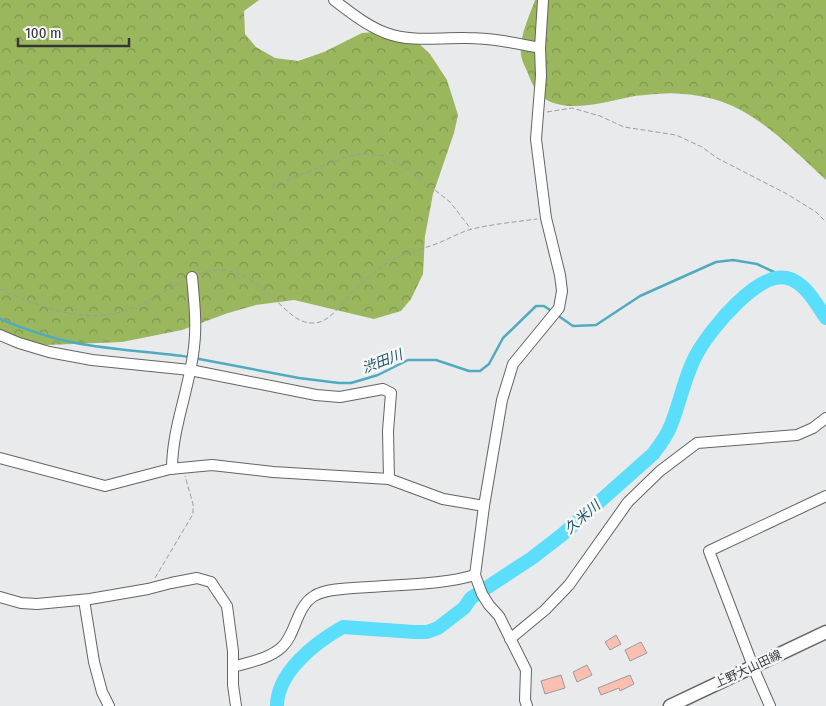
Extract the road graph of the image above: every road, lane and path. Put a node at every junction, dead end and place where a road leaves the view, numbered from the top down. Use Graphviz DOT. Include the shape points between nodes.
graph roads {
  1 [pos="334,0"];
  2 [pos="543,0"];
  3 [pos="540,48"];
  4 [pos="538,114"];
  5 [pos="272,186"];
  6 [pos="546,218"];
  7 [pos="826,222"];
  8 [pos="471,229"];
  9 [pos="192,277"];
  10 [pos="0,289"];
  11 [pos="0,335"];
  12 [pos="190,368"];
  13 [pos="826,418"];
  14 [pos="0,458"];
  15 [pos="178,469"];
  16 [pos="389,478"];
  17 [pos="826,496"];
  18 [pos="484,506"];
  19 [pos="475,578"];
  20 [pos="148,589"];
  21 [pos="1,599"];
  22 [pos="84,600"];
  23 [pos="826,632"];
  24 [pos="510,639"];
  25 [pos="754,666"];
  26 [pos="233,667"];
  27 [pos="109,706"];
  28 [pos="236,706"];
  29 [pos="527,706"];
  30 [pos="670,706"];
  31 [pos="770,706"];
  1 -- 3 [label="street" via="367,23 401,37 495,39"];
  2 -- 3 [label="street"];
  3 -- 4 [label="street"];
  4 -- 6 [label="street" via="536,139"];
  4 -- 7 [label="path" via="572,108 624,127 676,135 787,194"];
  5 -- 8 [label="path" via="346,157 361,154 386,156 450,202"];
  6 -- 8 [label="path"];
  6 -- 18 [label="street" via="560,275 559,308 513,364 502,400"];
  8 -- 9 [label="path" via="387,263 367,278 336,312 314,323 300,321 237,273 212,269"];
  9 -- 10 [label="path" via="148,302 122,312 98,315 45,308"];
  9 -- 12 [label="street" via="195,312"];
  11 -- 12 [label="street" via="49,352 92,360"];
  12 -- 15 [label="street" via="172,451"];
  12 -- 16 [label="street" via="316,395 340,397 383,389 391,393"];
  13 -- 24 [label="street" via="797,435 697,442 628,502 569,585"];
  14 -- 15 [label="street" via="105,486"];
  15 -- 16 [label="street" via="212,465 272,472"];
  15 -- 20 [label="path" via="193,514"];
  16 -- 18 [label="street" via="443,498"];
  17 -- 25 [label="street" via="709,551"];
  18 -- 19 [label="street"];
  19 -- 24 [label="street"];
  19 -- 26 [label="street" via="348,588 314,596 300,613 283,646 272,655"];
  20 -- 22 [label="street"];
  20 -- 26 [label="street" via="197,578 211,582 227,606"];
  21 -- 22 [label="street" via="37,604"];
  22 -- 27 [label="street" via="94,662"];
  23 -- 25 [label="main road, 上野大山田線"];
  24 -- 29 [label="street" via="526,670"];
  25 -- 30 [label="main road, 上野大山田線"];
  25 -- 31 [label="street"];
  26 -- 28 [label="street"];
}
